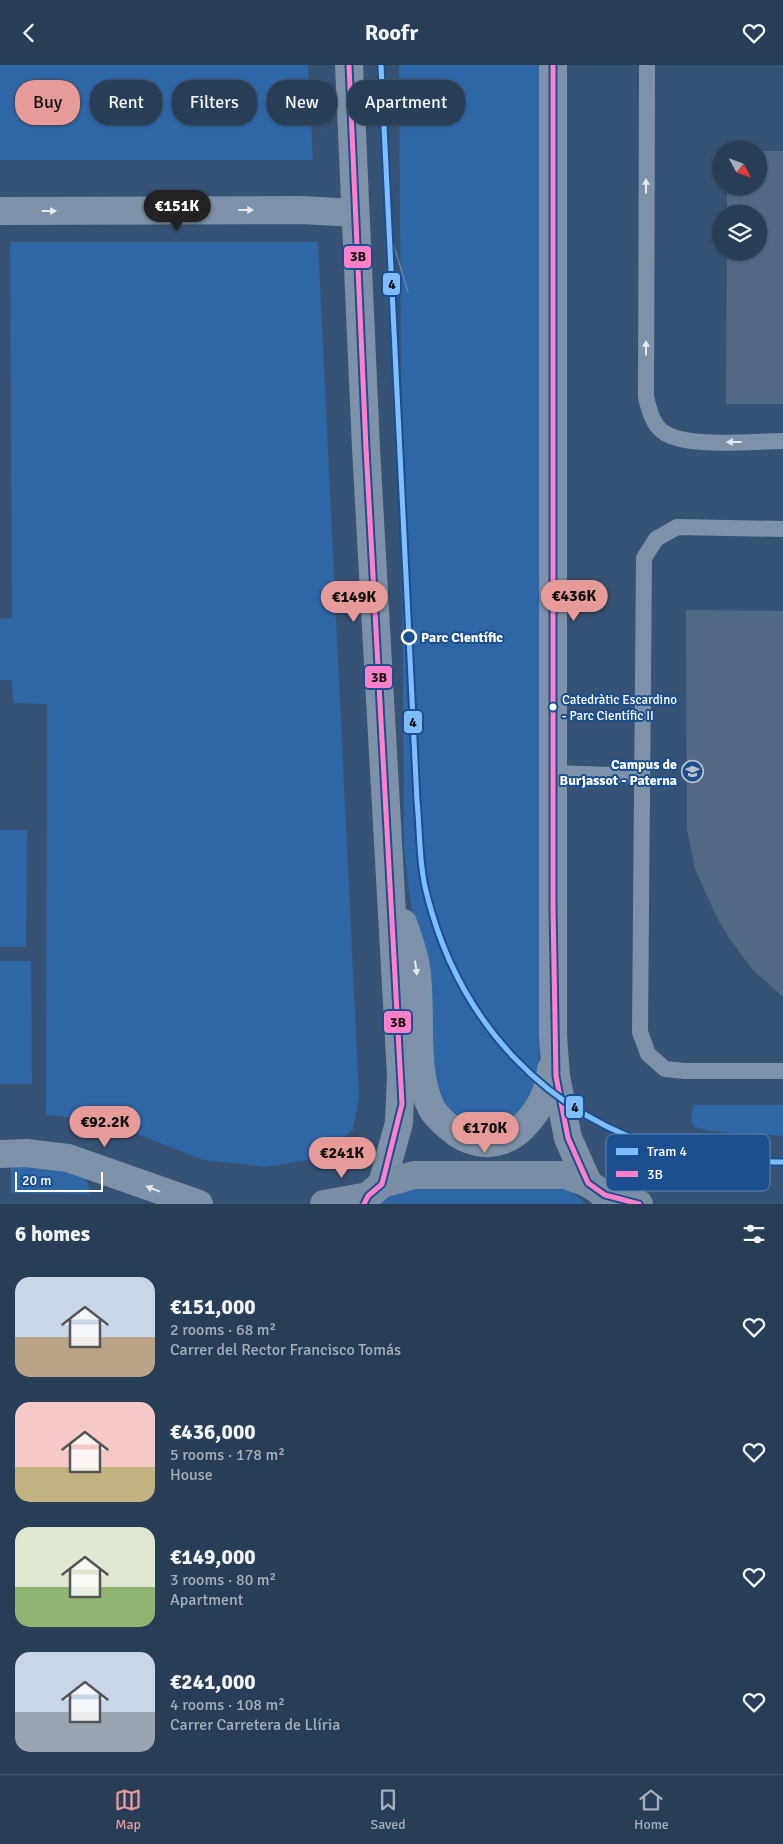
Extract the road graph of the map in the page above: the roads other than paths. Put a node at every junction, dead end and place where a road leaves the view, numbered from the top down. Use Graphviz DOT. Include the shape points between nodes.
graph roads {
  1 [pos="349,65"];
  2 [pos="553,65"];
  3 [pos="647,65"];
  4 [pos="0,211"];
  5 [pos="355,213"];
  6 [pos="783,441"];
  7 [pos="783,529"];
  8 [pos="554,773"];
  9 [pos="641,776"];
  10 [pos="389,853"];
  11 [pos="553,1036"];
  12 [pos="783,1071"];
  13 [pos="0,1153"];
  14 [pos="601,1194"];
  15 [pos="371,1195"];
  16 [pos="199,1204"];
  17 [pos="324,1204"];
  18 [pos="639,1204"];
  1 -- 5 [label="street"];
  2 -- 8 [label="street"];
  6 -- 3 [label="lane, one-way" via="691,442 674,439 653,421 646,397"];
  4 -- 5 [label="street, one-way" via="301,210"];
  5 -- 10 [label="street"];
  7 -- 9 [label="lane" via="677,527 656,539 644,558"];
  8 -- 9 [label="lane"];
  8 -- 11 [label="street"];
  9 -- 12 [label="lane" via="640,1032 648,1054 665,1069"];
  10 -- 11 [label="street, one-way" via="398,903 416,967 423,1081 432,1110 456,1133 472,1141 483,1144 509,1139 535,1115 548,1092"];
  10 -- 15 [label="street" via="402,1104 395,1141"];
  11 -- 14 [label="street" via="556,1076 568,1138"];
  16 -- 13 [label="street, one-way" via="68,1158"];
  14 -- 15 [label="main road" via="565,1175 414,1175"];
  14 -- 18 [label="main road"];
  15 -- 17 [label="main road"];
}
